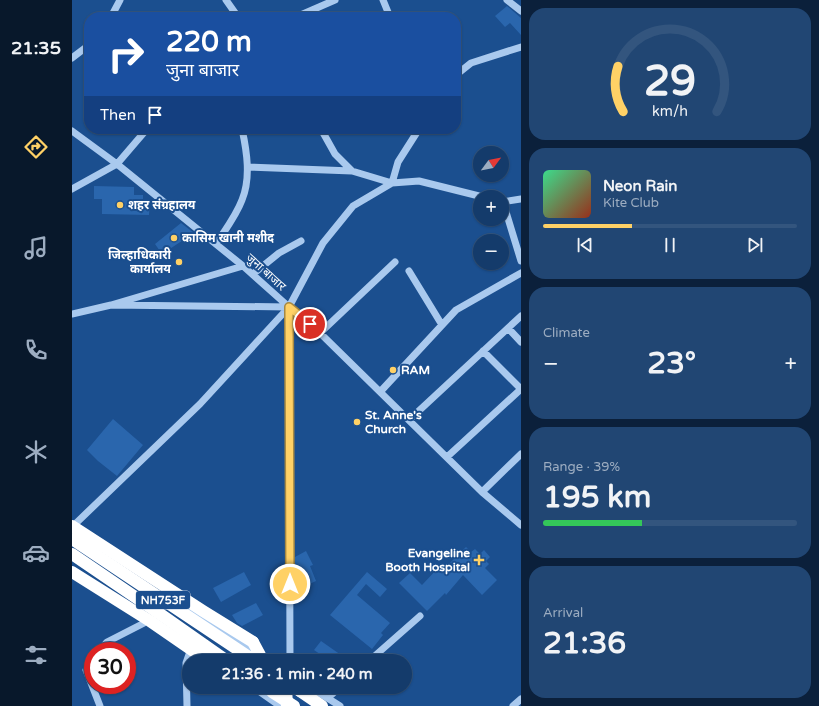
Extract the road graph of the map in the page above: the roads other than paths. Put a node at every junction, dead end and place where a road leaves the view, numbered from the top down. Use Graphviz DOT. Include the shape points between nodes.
graph roads {
  1 [pos="120,0"];
  2 [pos="226,0"];
  3 [pos="335,0"];
  4 [pos="383,0"];
  5 [pos="507,0"];
  6 [pos="521,10"];
  7 [pos="114,12"];
  8 [pos="234,12"];
  9 [pos="307,12"];
  10 [pos="388,12"];
  11 [pos="521,46"];
  12 [pos="84,49"];
  13 [pos="72,58"];
  14 [pos="461,70"];
  15 [pos="72,131"];
  16 [pos="143,134"];
  17 [pos="243,134"];
  18 [pos="324,134"];
  19 [pos="416,134"];
  20 [pos="118,164"];
  21 [pos="248,167"];
  22 [pos="352,171"];
  23 [pos="392,183"];
  24 [pos="72,189"];
  25 [pos="473,194"];
  26 [pos="521,199"];
  27 [pos="509,201"];
  28 [pos="509,222"];
  29 [pos="301,241"];
  30 [pos="216,244"];
  31 [pos="521,261"];
  32 [pos="395,262"];
  33 [pos="244,266"];
  34 [pos="409,271"];
  35 [pos="521,273"];
  36 [pos="253,274"];
  37 [pos="111,305"];
  38 [pos="289,307"];
  39 [pos="72,314"];
  40 [pos="521,316"];
  41 [pos="442,325"];
  42 [pos="508,328"];
  43 [pos="320,333"];
  44 [pos="521,342"];
  45 [pos="483,351"];
  46 [pos="521,389"];
  47 [pos="380,392"];
  48 [pos="409,420"];
  49 [pos="521,454"];
  50 [pos="447,457"];
  51 [pos="482,492"];
  52 [pos="521,525"];
  53 [pos="72,527"];
  54 [pos="72,531"];
  55 [pos="72,539"];
  56 [pos="72,554"];
  57 [pos="72,565"];
  58 [pos="72,572"];
  59 [pos="420,616"];
  60 [pos="152,619"];
  61 [pos="107,642"];
  62 [pos="192,646"];
  63 [pos="198,654"];
  64 [pos="204,654"];
  65 [pos="217,654"];
  66 [pos="253,654"];
  67 [pos="254,654"];
  68 [pos="259,654"];
  69 [pos="290,654"];
  70 [pos="377,654"];
  71 [pos="95,694"];
  72 [pos="263,694"];
  73 [pos="274,694"];
  74 [pos="286,694"];
  75 [pos="299,694"];
  76 [pos="311,694"];
  77 [pos="333,694"];
  78 [pos="521,699"];
  79 [pos="325,702"];
  80 [pos="100,706"];
  81 [pos="187,706"];
  82 [pos="280,706"];
  83 [pos="287,706"];
  84 [pos="294,706"];
  85 [pos="298,706"];
  86 [pos="340,706"];
  87 [pos="513,706"];
  1 -- 7 [label="street"];
  2 -- 8 [label="street"];
  3 -- 9 [label="street"];
  4 -- 10 [label="street"];
  5 -- 6 [label="street"];
  11 -- 14 [label="street" via="471,63"];
  12 -- 13 [label="street"];
  15 -- 20 [label="street, जुना बाजार"];
  16 -- 20 [label="street"];
  17 -- 21 [label="street"];
  18 -- 22 [label="street" via="336,154"];
  19 -- 23 [label="street" via="398,162"];
  20 -- 24 [label="street"];
  20 -- 30 [label="street, जुना बाजार"];
  21 -- 22 [label="street"];
  21 -- 30 [label="street" via="242,200"];
  22 -- 23 [label="street"];
  23 -- 25 [label="street" via="419,181"];
  23 -- 38 [label="street" via="353,206 323,243"];
  26 -- 27 [label="street"];
  28 -- 31 [label="street"];
  29 -- 36 [label="street" via="279,253"];
  30 -- 33 [label="street, जुना बाजार"];
  32 -- 43 [label="street"];
  33 -- 36 [label="street, जुना बाजार"];
  33 -- 37 [label="street"];
  34 -- 41 [label="street"];
  35 -- 41 [label="street" via="456,310"];
  36 -- 38 [label="street, जुना बाजार"];
  37 -- 38 [label="street"];
  37 -- 39 [label="street"];
  38 -- 43 [label="street, जुना बाजार"];
  38 -- 53 [label="street" via="200,404"];
  38 -- 69 [label="street"];
  40 -- 42 [label="street"];
  41 -- 47 [label="street"];
  42 -- 44 [label="street"];
  42 -- 45 [label="street"];
  43 -- 47 [label="street, जुना बाजार"];
  45 -- 46 [label="street"];
  45 -- 48 [label="street"];
  46 -- 50 [label="street"];
  47 -- 48 [label="street, जुना बाजार"];
  48 -- 50 [label="street, जुना बाजार"];
  49 -- 51 [label="street"];
  50 -- 51 [label="street, जुना बाजार"];
  51 -- 52 [label="street, जुना बाजार"];
  53 -- 68 [label="highway, bridge" via="253,642"];
  54 -- 67 [label="street"];
  55 -- 66 [label="highway, NH753F"];
  56 -- 65 [label="highway"];
  57 -- 60 [label="street"];
  58 -- 63 [label="highway, bridge"];
  59 -- 70 [label="street"];
  60 -- 61 [label="street"];
  60 -- 62 [label="street"];
  62 -- 64 [label="street"];
  62 -- 81 [label="street" via="186,663"];
  71 -- 80 [label="street"];
  72 -- 82 [label="street"];
  73 -- 84 [label="highway, bridge"];
  74 -- 83 [label="highway"];
  75 -- 85 [label="highway"];
  76 -- 79 [label="highway"];
  77 -- 79 [label="street"];
  78 -- 87 [label="street"];
  79 -- 86 [label="street"];
}
